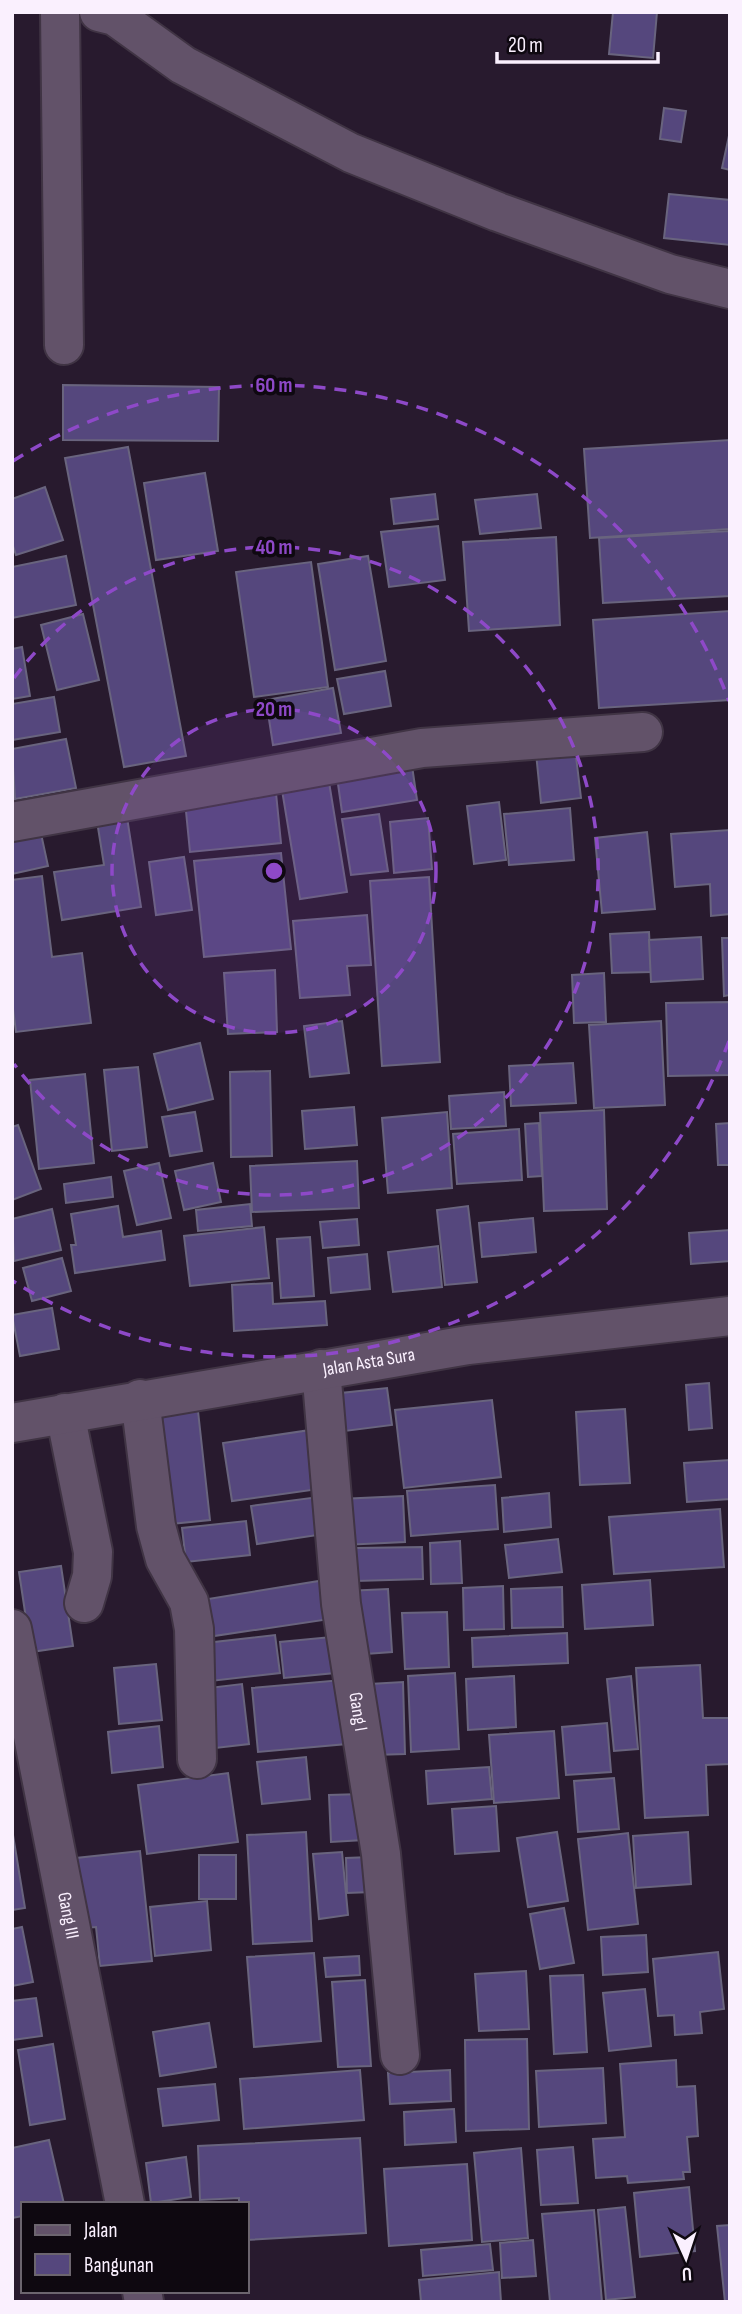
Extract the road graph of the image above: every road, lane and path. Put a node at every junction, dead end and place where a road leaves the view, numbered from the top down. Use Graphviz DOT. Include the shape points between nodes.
graph roads {
  1 [pos="60,12"];
  2 [pos="99,12"];
  3 [pos="730,289"];
  4 [pos="64,345"];
  5 [pos="643,732"];
  6 [pos="12,822"];
  7 [pos="730,1316"];
  8 [pos="321,1369"];
  9 [pos="140,1399"];
  10 [pos="65,1413"];
  11 [pos="12,1423"];
  12 [pos="84,1603"];
  13 [pos="12,1629"];
  14 [pos="197,1759"];
  15 [pos="400,2055"];
  16 [pos="125,2202"];
  1 -- 4 [label="street"];
  2 -- 3 [label="street" via="115,16 183,65 351,153 522,221 670,274"];
  5 -- 6 [label="street" via="422,748"];
  7 -- 8 [label="street, Jalan Asta Sura" via="468,1345"];
  8 -- 9 [label="street, Jalan Asta Sura"];
  8 -- 15 [label="street, Gang I" via="341,1604 381,1854"];
  9 -- 10 [label="street, Jalan Asta Sura"];
  9 -- 14 [label="street" via="156,1526 165,1559 189,1602 194,1629"];
  10 -- 11 [label="street, Jalan Asta Sura"];
  10 -- 12 [label="street" via="93,1552"];
  13 -- 16 [label="street, Gang III"];
}
